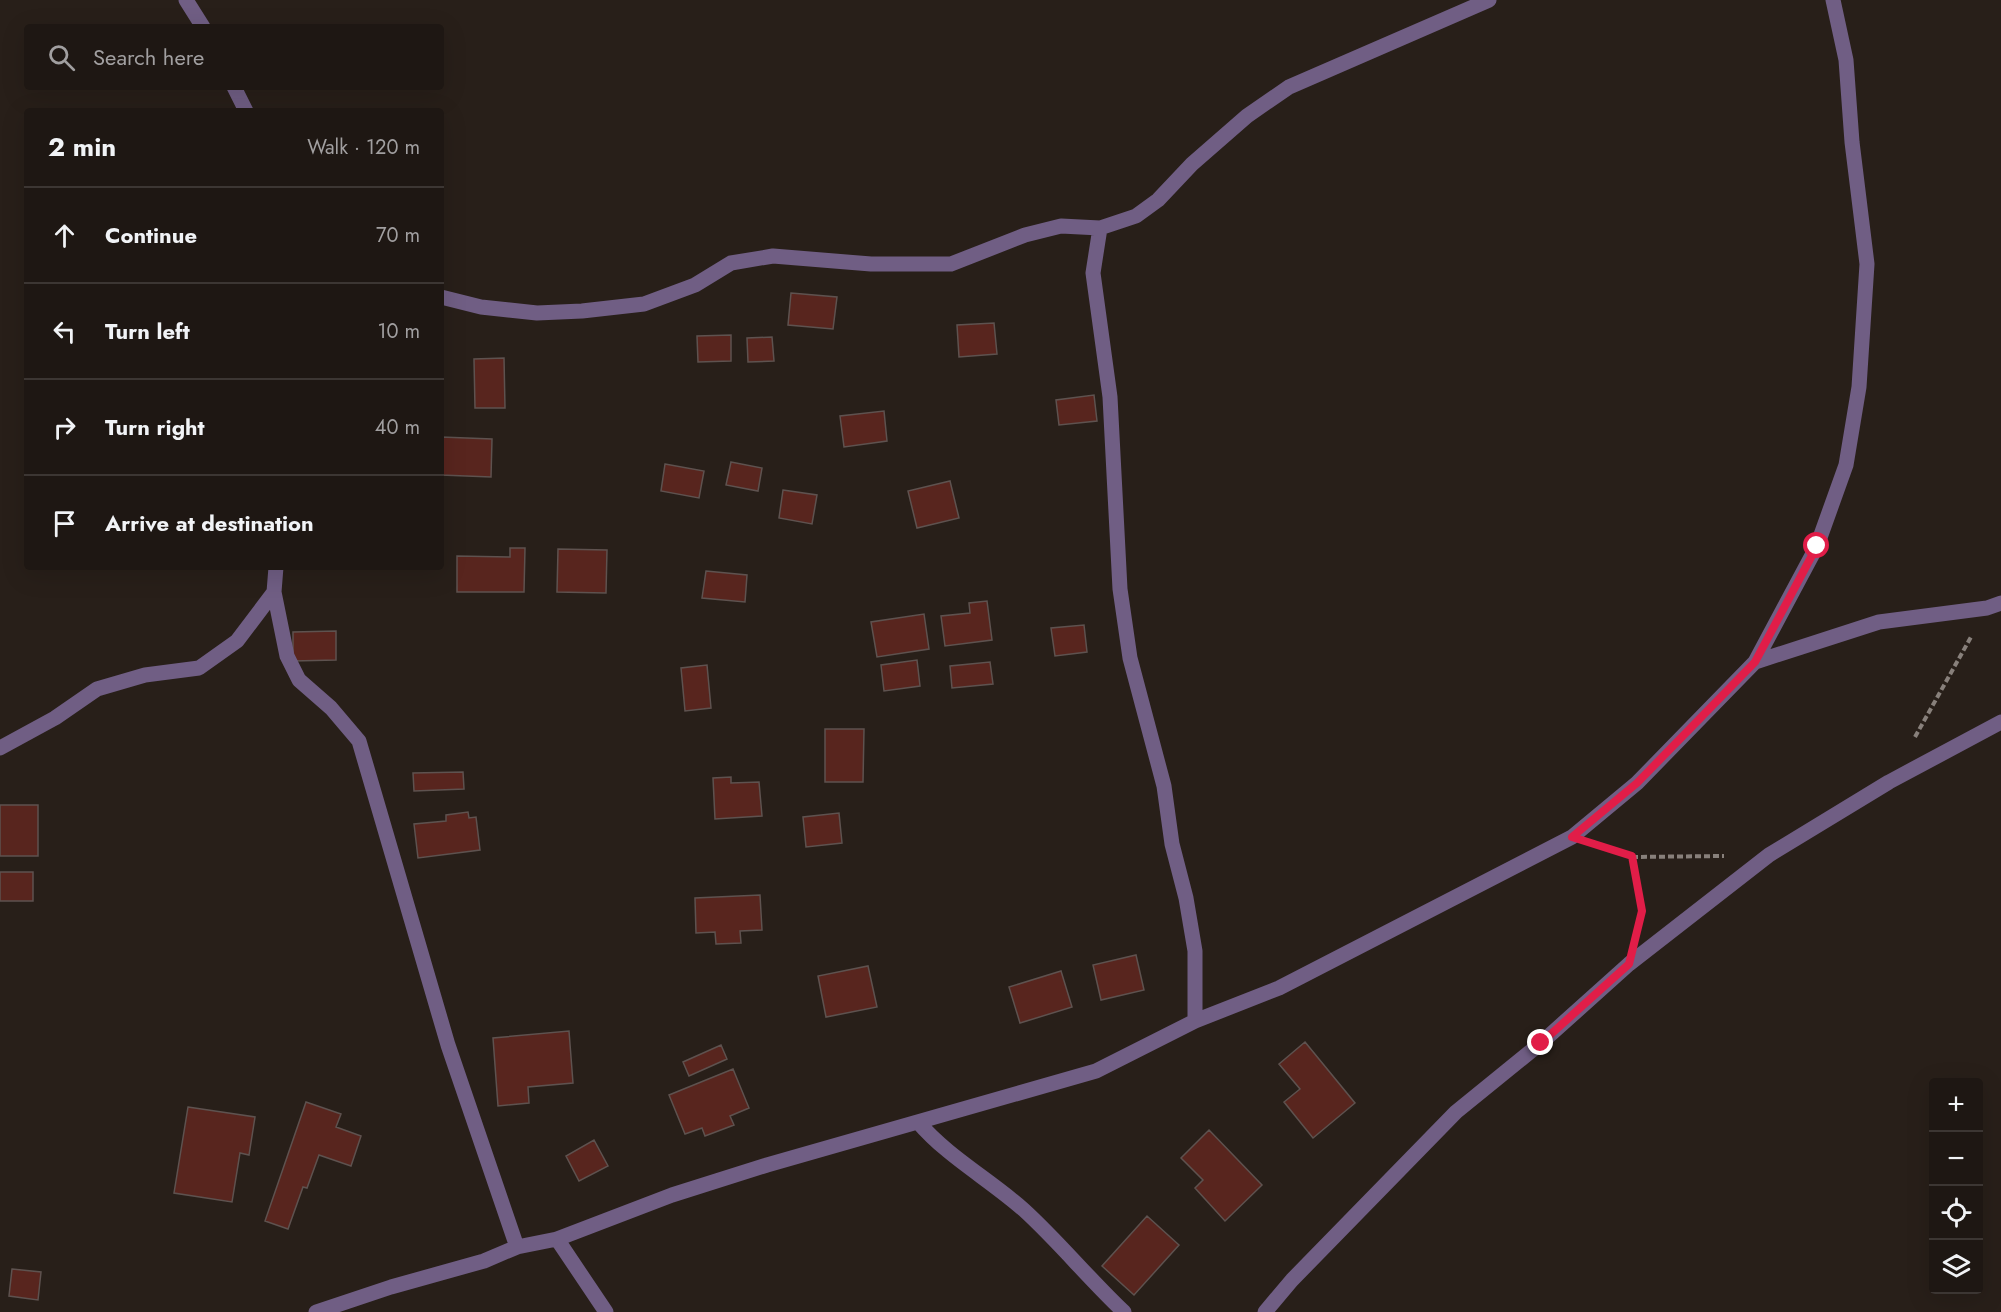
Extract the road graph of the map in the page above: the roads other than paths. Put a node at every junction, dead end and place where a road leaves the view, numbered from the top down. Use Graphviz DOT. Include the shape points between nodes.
graph roads {
  1 [pos="186,0"];
  2 [pos="1489,0"];
  3 [pos="1833,0"];
  4 [pos="201,24"];
  5 [pos="236,90"];
  6 [pos="244,108"];
  7 [pos="1100,228"];
  8 [pos="444,298"];
  9 [pos="276,570"];
  10 [pos="274,592"];
  11 [pos="1994,606"];
  12 [pos="1755,662"];
  13 [pos="2001,722"];
  14 [pos="0,748"];
  15 [pos="1195,1021"];
  16 [pos="918,1122"];
  17 [pos="557,1239"];
  18 [pos="517,1247"];
  19 [pos="316,1312"];
  20 [pos="606,1312"];
  21 [pos="1124,1312"];
  22 [pos="1265,1312"];
  1 -- 4 [label="street"];
  2 -- 7 [label="street" via="1289,87 1247,116 1158,200 1136,216"];
  3 -- 12 [label="street" via="1846,60 1867,264 1859,387 1846,465 1817,546"];
  5 -- 6 [label="street"];
  7 -- 8 [label="street" via="1061,226 1025,235 951,264 871,264 773,256 731,263 695,285 644,304 582,311 537,313 481,307"];
  7 -- 15 [label="street" via="1094,273 1110,397 1120,589 1130,658 1164,786 1172,844 1186,898 1195,951"];
  9 -- 10 [label="street"];
  10 -- 14 [label="street" via="237,641 199,668 145,675 97,689"];
  10 -- 18 [label="street" via="287,656 299,680 331,708 359,741 448,1045"];
  11 -- 12 [label="street" via="1879,622"];
  12 -- 15 [label="street" via="1637,783 1572,837 1279,988"];
  13 -- 22 [label="street" via="1889,782 1769,855 1629,964 1456,1112"];
  15 -- 16 [label="street" via="1095,1071"];
  16 -- 17 [label="street" via="672,1195"];
  16 -- 21 [label="street" via="938,1145 1024,1211"];
  17 -- 18 [label="street"];
  17 -- 20 [label="street"];
  18 -- 19 [label="street" via="484,1261"];
}
